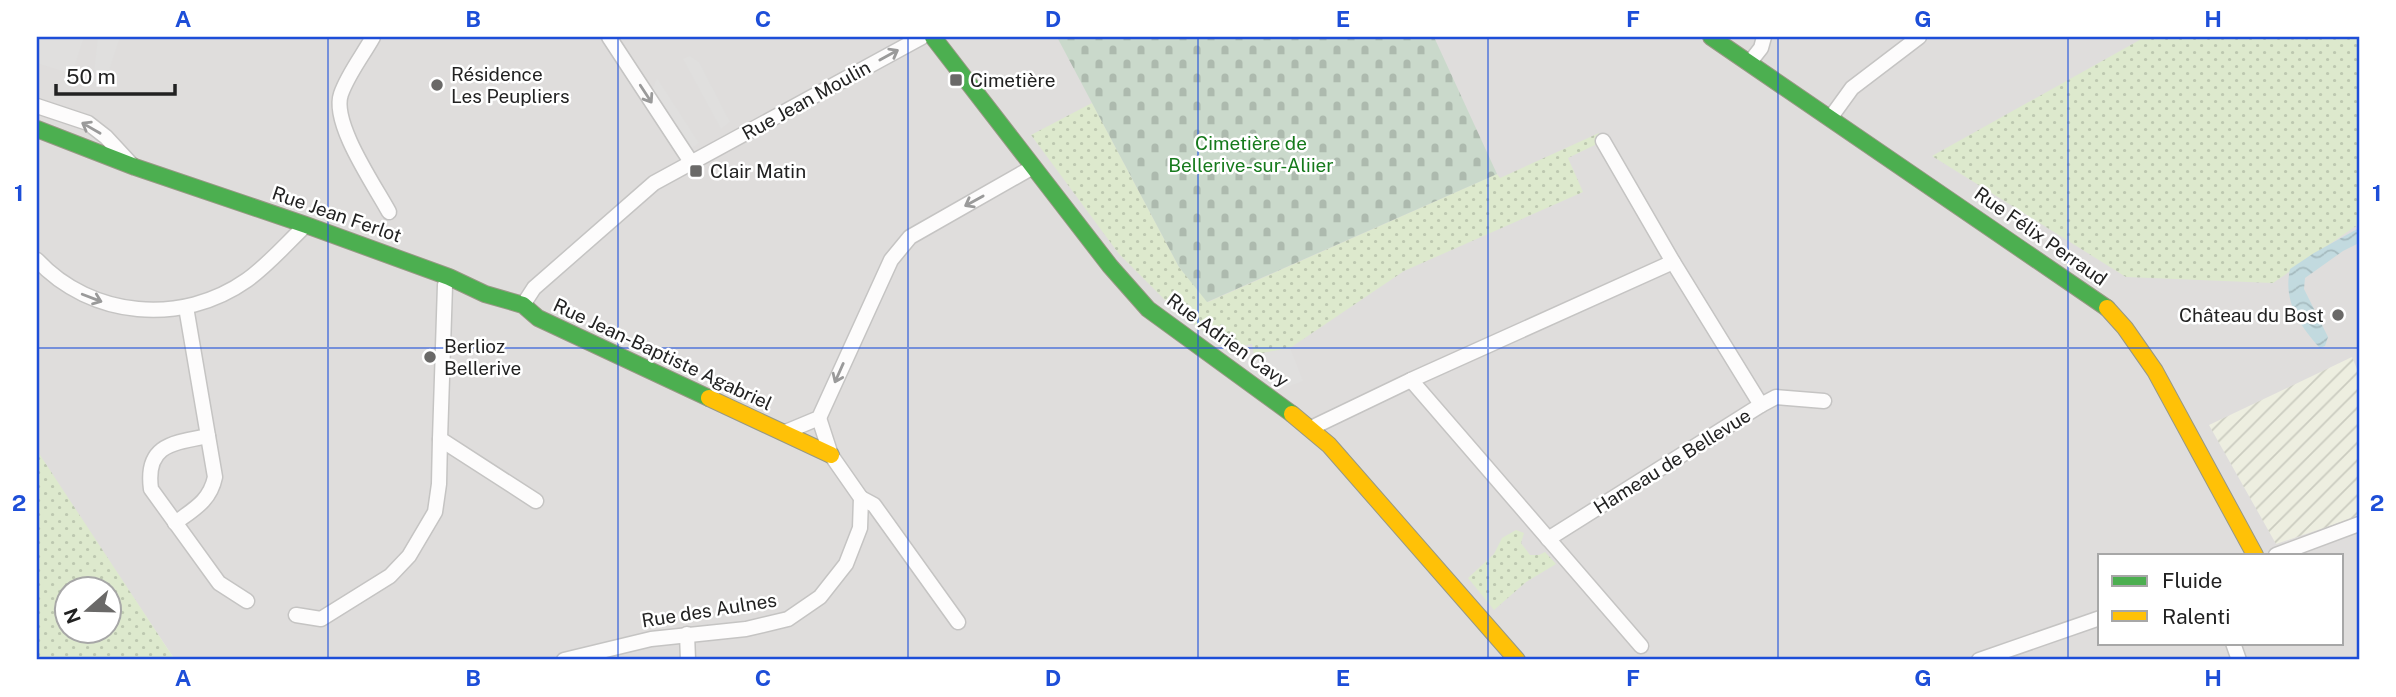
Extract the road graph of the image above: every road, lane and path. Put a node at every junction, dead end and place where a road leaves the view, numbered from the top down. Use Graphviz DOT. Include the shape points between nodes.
graph roads {
  1 [pos="373,37"];
  2 [pos="609,37"];
  3 [pos="922,37"];
  4 [pos="933,37"];
  5 [pos="1711,37"];
  6 [pos="1764,37"];
  7 [pos="1919,37"];
  8 [pos="1750,62"];
  9 [pos="37,106"];
  10 [pos="1831,117"];
  11 [pos="37,129"];
  12 [pos="1604,141"];
  13 [pos="691,162"];
  14 [pos="135,167"];
  15 [pos="1033,167"];
  16 [pos="389,212"];
  17 [pos="306,225"];
  18 [pos="37,260"];
  19 [pos="1674,262"];
  20 [pos="449,277"];
  21 [pos="523,305"];
  22 [pos="186,307"];
  23 [pos="1411,380"];
  24 [pos="1824,401"];
  25 [pos="1761,405"];
  26 [pos="819,418"];
  27 [pos="1311,428"];
  28 [pos="783,433"];
  29 [pos="208,436"];
  30 [pos="440,439"];
  31 [pos="831,455"];
  32 [pos="861,498"];
  33 [pos="536,501"];
  34 [pos="175,523"];
  35 [pos="2359,524"];
  36 [pos="1548,539"];
  37 [pos="2254,554"];
  38 [pos="2279,554"];
  39 [pos="247,601"];
  40 [pos="296,615"];
  41 [pos="2098,619"];
  42 [pos="958,622"];
  43 [pos="687,634"];
  44 [pos="1641,646"];
  45 [pos="564,660"];
  46 [pos="688,660"];
  47 [pos="1517,660"];
  48 [pos="1979,660"];
  1 -- 16 [label="street" via="341,95 340,107 344,131"];
  2 -- 13 [label="street, one-way"];
  13 -- 3 [label="street, Rue Jean Moulin, one-way"];
  4 -- 15 [label="street, Rue Adrien Cavy"];
  5 -- 8 [label="street, Rue Félix Perraud"];
  6 -- 8 [label="street"];
  7 -- 10 [label="street" via="1852,88"];
  8 -- 10 [label="street, Rue Félix Perraud"];
  14 -- 9 [label="street, Rue Jean Ferlot, one-way" via="88,123"];
  10 -- 37 [label="street, Rue Félix Perraud" via="2108,308 2155,371"];
  11 -- 14 [label="street, Rue Jean Ferlot"];
  12 -- 19 [label="street, Hameau de Bellevue"];
  13 -- 21 [label="street, Rue Jean Moulin" via="654,183 534,288"];
  14 -- 17 [label="street, Rue Jean Ferlot"];
  15 -- 26 [label="street, one-way" via="910,237 891,260"];
  15 -- 27 [label="street, Rue Adrien Cavy" via="1148,309"];
  17 -- 20 [label="street, Rue Jean Ferlot"];
  17 -- 22 [label="street" via="250,278"];
  18 -- 22 [label="street, one-way" via="63,285 102,302 143,310"];
  19 -- 23 [label="street"];
  19 -- 25 [label="street, Hameau de Bellevue"];
  20 -- 21 [label="street, Rue Jean Ferlot"];
  20 -- 30 [label="street" via="444,285"];
  21 -- 28 [label="street, Rue Jean-Baptiste Agabriel" via="538,318"];
  22 -- 29 [label="street"];
  23 -- 27 [label="street"];
  23 -- 36 [label="street"];
  24 -- 25 [label="street" via="1776,397"];
  25 -- 36 [label="street, Hameau de Bellevue"];
  26 -- 28 [label="street, Rue Jean-Baptiste Agabriel"];
  26 -- 31 [label="street"];
  27 -- 47 [label="street, Rue Adrien Cavy"];
  28 -- 31 [label="street"];
  29 -- 34 [label="street" via="215,477 212,490 205,501"];
  29 -- 34 [label="street" via="173,443 153,458 150,489"];
  30 -- 33 [label="street"];
  30 -- 40 [label="street" via="435,512 409,556 390,576 321,620"];
  31 -- 32 [label="street"];
  32 -- 42 [label="street" via="874,505"];
  32 -- 43 [label="street, Rue des Aulnes" via="860,528 846,564 820,597 788,619 746,629"];
  34 -- 39 [label="street" via="219,583"];
  35 -- 38 [label="street"];
  36 -- 44 [label="street"];
  41 -- 48 [label="street"];
  43 -- 45 [label="street, Rue des Aulnes"];
  43 -- 46 [label="street"];
}
